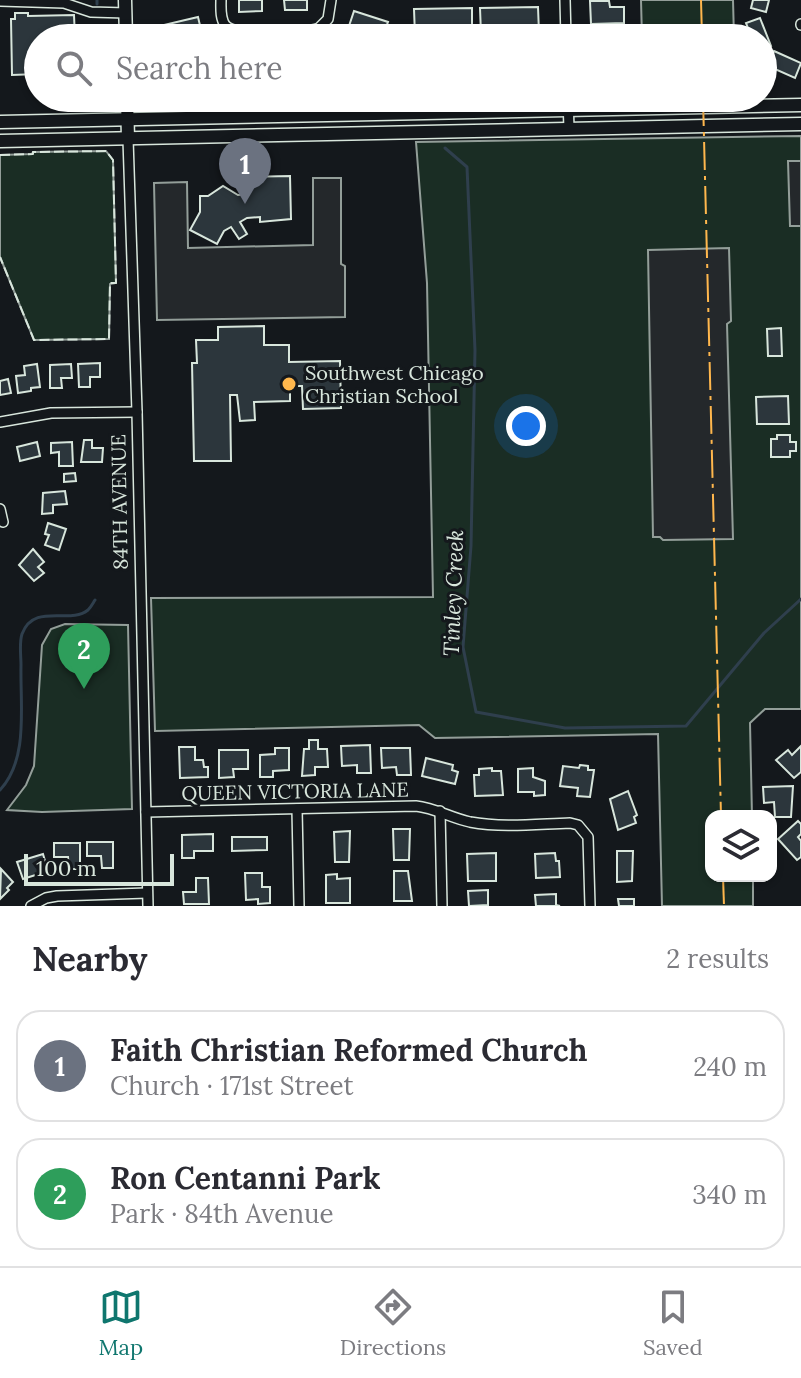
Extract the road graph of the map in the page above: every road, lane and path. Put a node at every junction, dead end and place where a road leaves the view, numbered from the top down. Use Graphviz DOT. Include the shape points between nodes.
graph roads {
  1 [pos="221,0"];
  2 [pos="331,0"];
  3 [pos="565,0"];
  4 [pos="0,1"];
  5 [pos="126,6"];
  6 [pos="226,24"];
  7 [pos="323,24"];
  8 [pos="566,24"];
  9 [pos="777,105"];
  10 [pos="801,105"];
  11 [pos="127,112"];
  12 [pos="363,112"];
  13 [pos="569,112"];
  14 [pos="127,120"];
  15 [pos="0,122"];
  16 [pos="801,124"];
  17 [pos="569,129"];
  18 [pos="128,139"];
  19 [pos="0,141"];
  20 [pos="137,412"];
  21 [pos="0,422"];
  22 [pos="0,509"];
  23 [pos="3,522"];
  24 [pos="297,809"];
  25 [pos="440,811"];
  26 [pos="146,812"];
  27 [pos="147,893"];
  28 [pos="31,906"];
  29 [pos="148,906"];
  30 [pos="299,906"];
  31 [pos="442,906"];
  32 [pos="590,906"];
  1 -- 6 [label="street"];
  2 -- 7 [label="street"];
  3 -- 8 [label="street"];
  4 -- 5 [label="street" via="64,3 91,12"];
  9 -- 10 [label="street"];
  11 -- 14 [label="street, 84TH AVENUE"];
  12 -- 14 [label="street"];
  13 -- 17 [label="street"];
  14 -- 15 [label="street"];
  14 -- 18 [label="street, 84TH AVENUE"];
  16 -- 17 [label="street"];
  17 -- 18 [label="street"];
  18 -- 19 [label="street"];
  18 -- 20 [label="street, 84TH AVENUE"];
  20 -- 21 [label="street" via="51,413"];
  20 -- 26 [label="street, 84TH AVENUE"];
  22 -- 23 [label="street"];
  24 -- 25 [label="street, QUEEN VICTORIA LANE" via="416,806"];
  24 -- 26 [label="street, QUEEN VICTORIA LANE"];
  24 -- 30 [label="street"];
  25 -- 31 [label="street"];
  25 -- 32 [label="street, QUEEN VICTORIA LANE" via="500,826 570,823 584,830"];
  26 -- 27 [label="street, 84TH AVENUE"];
  27 -- 28 [label="street" via="57,896"];
  27 -- 29 [label="street, 84TH AVENUE"];
}
